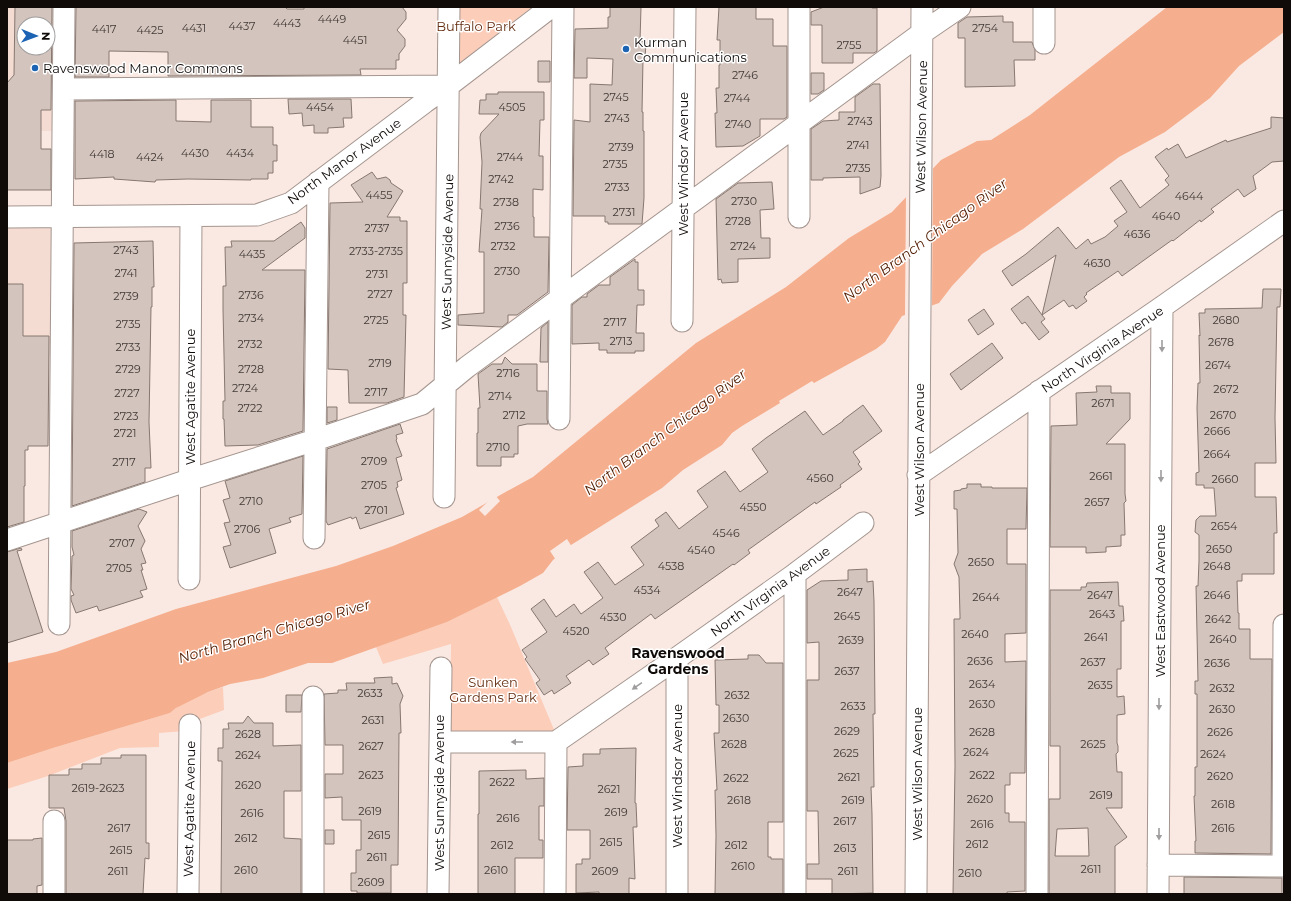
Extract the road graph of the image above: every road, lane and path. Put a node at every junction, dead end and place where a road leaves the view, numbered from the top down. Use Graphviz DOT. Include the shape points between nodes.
graph roads {
  1 [pos="64,7"];
  2 [pos="449,7"];
  3 [pos="551,7"];
  4 [pos="563,7"];
  5 [pos="685,7"];
  6 [pos="799,7"];
  7 [pos="922,7"];
  8 [pos="960,7"];
  9 [pos="1044,7"];
  10 [pos="922,33"];
  11 [pos="1044,43"];
  12 [pos="448,86"];
  13 [pos="64,89"];
  14 [pos="799,124"];
  15 [pos="318,182"];
  16 [pos="683,208"];
  17 [pos="191,216"];
  18 [pos="7,217"];
  19 [pos="63,217"];
  20 [pos="799,217"];
  21 [pos="1284,221"];
  22 [pos="560,299"];
  23 [pos="1162,307"];
  24 [pos="682,322"];
  25 [pos="446,384"];
  26 [pos="1040,392"];
  27 [pos="559,419"];
  28 [pos="315,440"];
  29 [pos="918,475"];
  30 [pos="189,480"];
  31 [pos="444,497"];
  32 [pos="60,523"];
  33 [pos="863,523"];
  34 [pos="314,538"];
  35 [pos="7,540"];
  36 [pos="795,574"];
  37 [pos="189,579"];
  38 [pos="59,624"];
  39 [pos="1284,625"];
  40 [pos="677,658"];
  41 [pos="440,668"];
  42 [pos="313,697"];
  43 [pos="190,725"];
  44 [pos="440,742"];
  45 [pos="556,742"];
  46 [pos="54,821"];
  47 [pos="1158,866"];
  48 [pos="54,894"];
  49 [pos="188,894"];
  50 [pos="313,894"];
  51 [pos="438,894"];
  52 [pos="555,894"];
  53 [pos="677,894"];
  54 [pos="795,894"];
  55 [pos="916,894"];
  56 [pos="1037,894"];
  57 [pos="1158,894"];
  1 -- 13 [label="street"];
  2 -- 12 [label="street, West Sunnyside Avenue"];
  3 -- 12 [label="street, North Manor Avenue"];
  4 -- 22 [label="street"];
  5 -- 16 [label="street, West Windsor Avenue"];
  6 -- 14 [label="street"];
  7 -- 10 [label="street, West Wilson Avenue"];
  8 -- 10 [label="street"];
  9 -- 11 [label="street"];
  10 -- 14 [label="street"];
  10 -- 29 [label="street, West Wilson Avenue"];
  12 -- 13 [label="street"];
  12 -- 15 [label="street, North Manor Avenue"];
  12 -- 25 [label="street, West Sunnyside Avenue"];
  13 -- 19 [label="street"];
  14 -- 16 [label="street"];
  14 -- 20 [label="street"];
  15 -- 17 [label="street, North Manor Avenue" via="291,203 257,215"];
  15 -- 28 [label="street"];
  16 -- 22 [label="street"];
  16 -- 24 [label="street, West Windsor Avenue"];
  17 -- 19 [label="street, North Manor Avenue"];
  17 -- 30 [label="street, West Agatite Avenue"];
  18 -- 19 [label="street, North Manor Avenue"];
  19 -- 32 [label="street"];
  21 -- 23 [label="street, North Virginia Avenue"];
  22 -- 25 [label="street"];
  22 -- 27 [label="street"];
  23 -- 26 [label="street, North Virginia Avenue"];
  23 -- 47 [label="street, West Eastwood Avenue, one-way"];
  25 -- 28 [label="street" via="422,404"];
  25 -- 31 [label="street, West Sunnyside Avenue"];
  26 -- 29 [label="street, North Virginia Avenue"];
  26 -- 56 [label="street"];
  28 -- 30 [label="street"];
  28 -- 34 [label="street"];
  29 -- 55 [label="street, West Wilson Avenue"];
  30 -- 32 [label="street"];
  30 -- 37 [label="street, West Agatite Avenue"];
  32 -- 35 [label="street"];
  32 -- 38 [label="street"];
  33 -- 36 [label="street, North Virginia Avenue"];
  36 -- 40 [label="street, North Virginia Avenue"];
  36 -- 54 [label="street"];
  39 -- 47 [label="street" via="1282,866"];
  40 -- 45 [label="street, North Virginia Avenue, one-way"];
  40 -- 53 [label="street, West Windsor Avenue"];
  41 -- 44 [label="street, West Sunnyside Avenue"];
  42 -- 50 [label="street"];
  43 -- 49 [label="street, West Agatite Avenue"];
  45 -- 44 [label="street, one-way"];
  44 -- 51 [label="street, West Sunnyside Avenue"];
  45 -- 52 [label="street"];
  46 -- 48 [label="street"];
  47 -- 57 [label="street, West Eastwood Avenue"];
}
